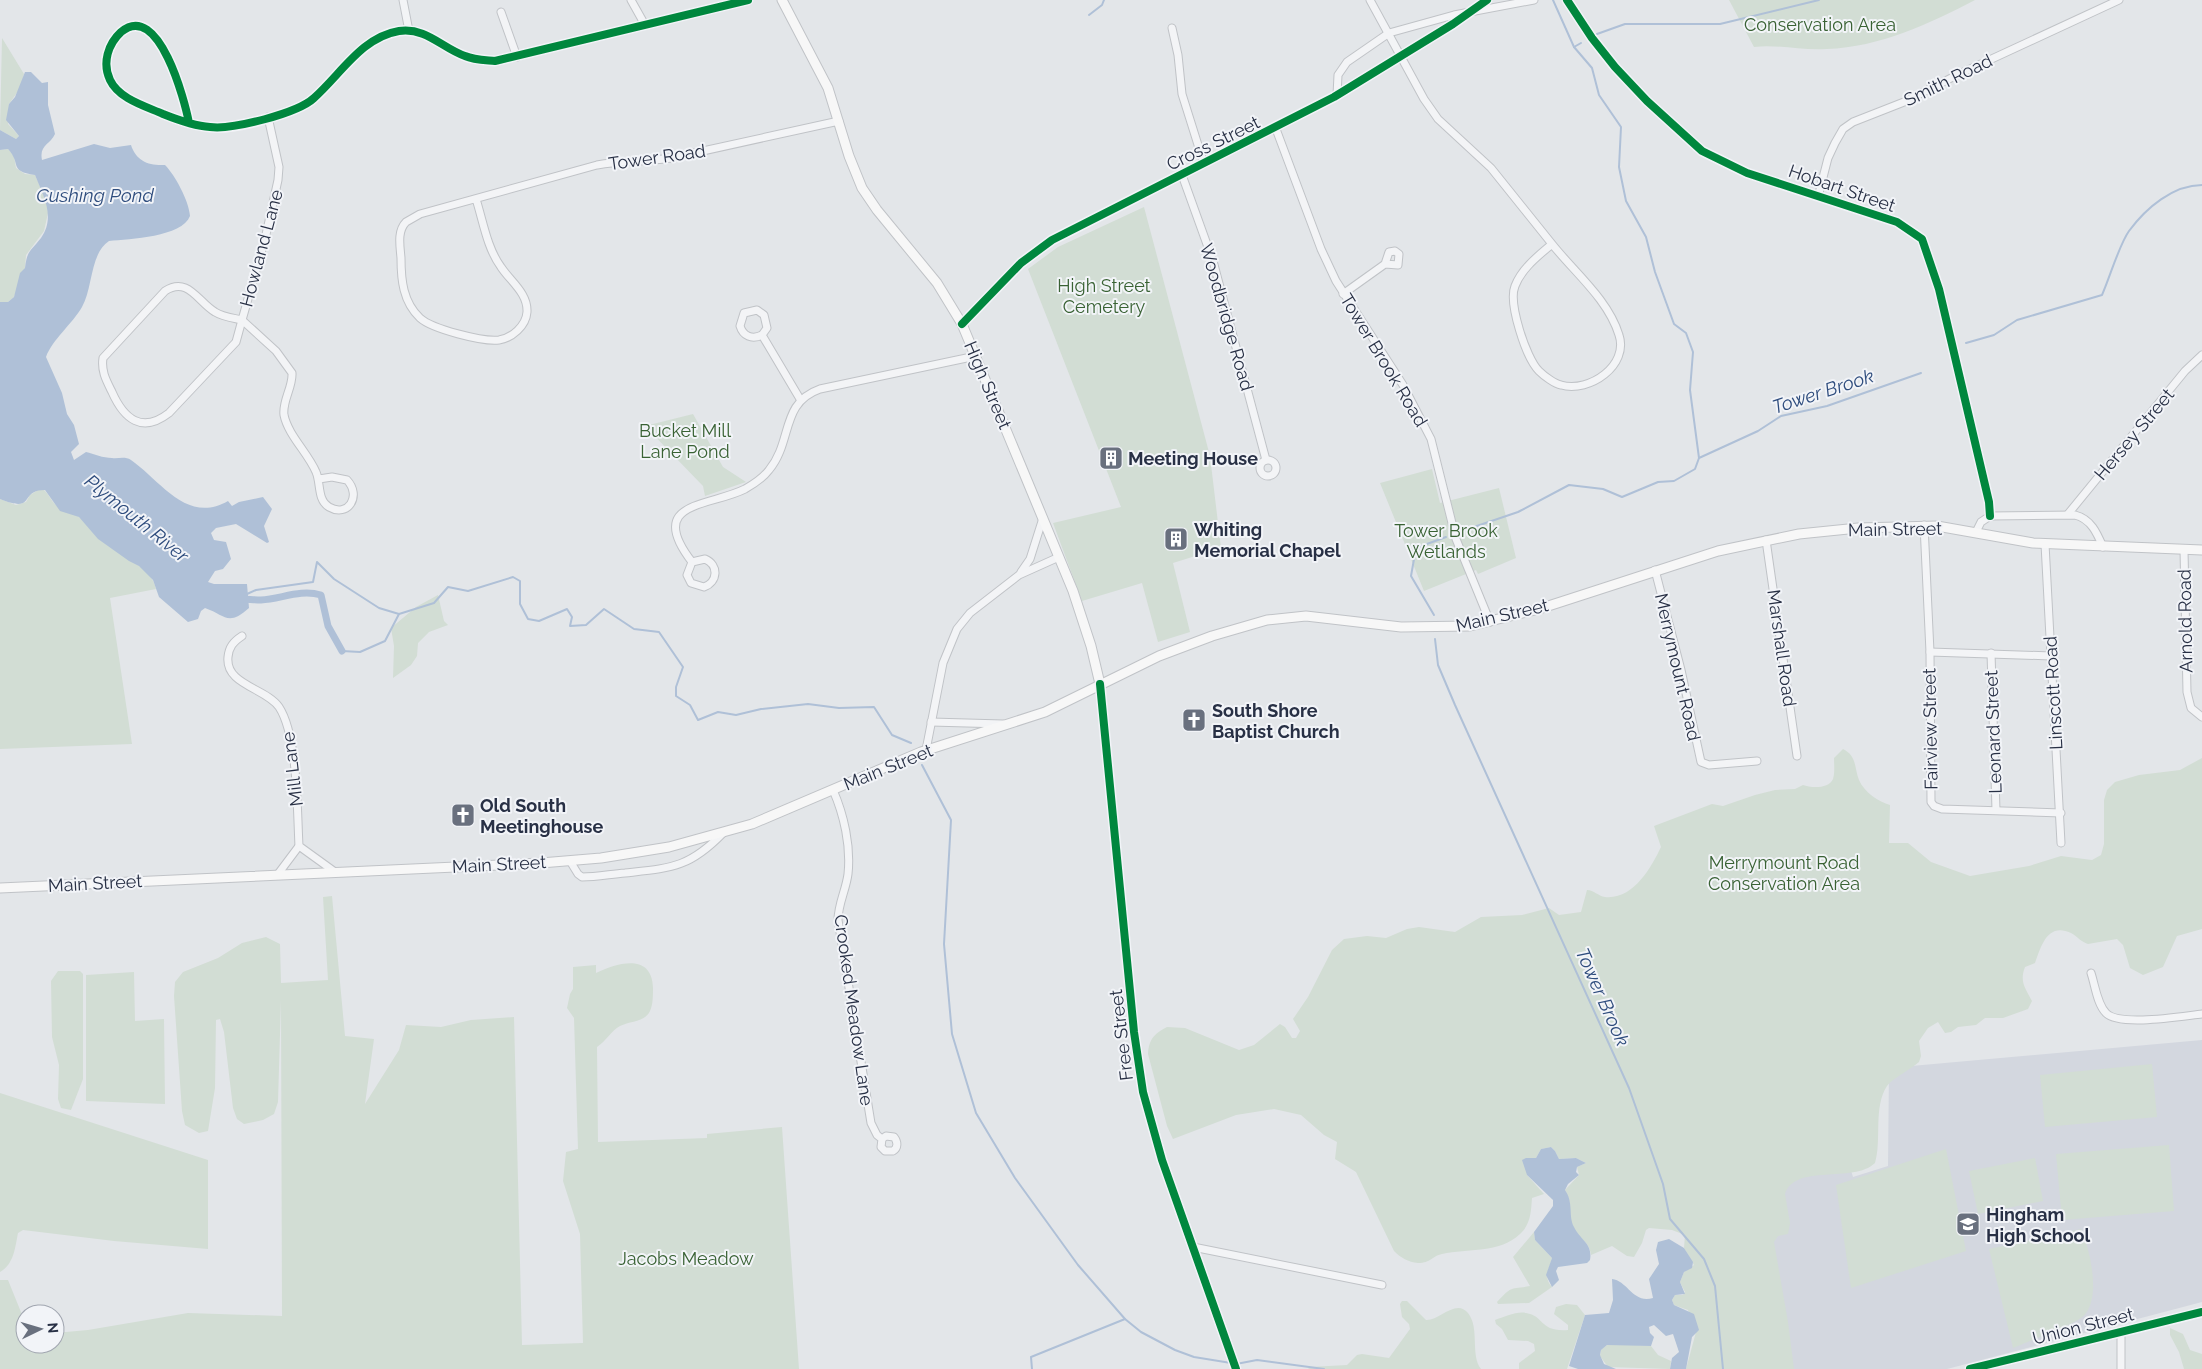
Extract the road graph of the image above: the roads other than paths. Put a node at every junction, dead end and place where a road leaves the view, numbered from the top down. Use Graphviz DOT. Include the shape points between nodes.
graph roads {
  1 [pos="403,0"];
  2 [pos="631,0"];
  3 [pos="748,0"];
  4 [pos="782,0"];
  5 [pos="1370,0"];
  6 [pos="1474,0"];
  7 [pos="1488,0"];
  8 [pos="1534,0"];
  9 [pos="1567,0"];
  10 [pos="2119,0"];
  11 [pos="1474,10"];
  12 [pos="501,12"];
  13 [pos="644,25"];
  14 [pos="1172,28"];
  15 [pos="409,30"];
  16 [pos="1389,33"];
  17 [pos="517,57"];
  18 [pos="1400,57"];
  19 [pos="1337,95"];
  20 [pos="268,117"];
  21 [pos="840,121"];
  22 [pos="189,123"];
  23 [pos="1276,129"];
  24 [pos="1204,164"];
  25 [pos="1182,175"];
  26 [pos="1818,197"];
  27 [pos="476,199"];
  28 [pos="1552,244"];
  29 [pos="1385,264"];
  30 [pos="1343,294"];
  31 [pos="242,320"];
  32 [pos="962,324"];
  33 [pos="762,335"];
  34 [pos="2202,355"];
  35 [pos="976,356"];
  36 [pos="800,399"];
  37 [pos="1266,460"];
  38 [pos="318,479"];
  39 [pos="2068,514"];
  40 [pos="1990,516"];
  41 [pos="1044,517"];
  42 [pos="1924,525"];
  43 [pos="1976,532"];
  44 [pos="1766,540"];
  45 [pos="2045,544"];
  46 [pos="2103,547"];
  47 [pos="2184,550"];
  48 [pos="2202,550"];
  49 [pos="1060,557"];
  50 [pos="692,562"];
  51 [pos="1655,570"];
  52 [pos="1019,575"];
  53 [pos="1490,622"];
  54 [pos="242,636"];
  55 [pos="1930,652"];
  56 [pos="1991,653"];
  57 [pos="2051,656"];
  58 [pos="1100,684"];
  59 [pos="2202,717"];
  60 [pos="931,722"];
  61 [pos="969,723"];
  62 [pos="1009,724"];
  63 [pos="977,733"];
  64 [pos="926,750"];
  65 [pos="1797,756"];
  66 [pos="1757,761"];
  67 [pos="833,790"];
  68 [pos="1996,810"];
  69 [pos="2060,813"];
  70 [pos="723,833"];
  71 [pos="2061,843"];
  72 [pos="300,846"];
  73 [pos="570,861"];
  74 [pos="335,872"];
  75 [pos="278,874"];
  76 [pos="0,888"];
  77 [pos="2091,973"];
  78 [pos="2202,1014"];
  79 [pos="882,1139"];
  80 [pos="1192,1248"];
  81 [pos="1382,1285"];
  82 [pos="2202,1312"];
  83 [pos="2121,1332"];
  84 [pos="1236,1368"];
  85 [pos="1970,1369"];
  86 [pos="2121,1369"];
  1 -- 15 [label="street"];
  2 -- 13 [label="street"];
  3 -- 13 [label="street"];
  4 -- 21 [label="main road, High Street" via="822,76"];
  5 -- 16 [label="street"];
  6 -- 11 [label="street"];
  7 -- 11 [label="street, Cross Street"];
  8 -- 11 [label="street"];
  9 -- 26 [label="street, Hobart Street" via="1616,67 1696,147 1747,173"];
  10 -- 26 [label="street, Smith Road" via="1904,102 1853,122 1843,129 1828,158"];
  11 -- 16 [label="street"];
  11 -- 18 [label="street, Cross Street"];
  12 -- 17 [label="street"];
  13 -- 17 [label="street"];
  14 -- 24 [label="street" via="1182,94"];
  15 -- 17 [label="street" via="426,34 466,57 495,61"];
  15 -- 20 [label="street" via="393,32 375,40 304,105"];
  16 -- 18 [label="street"];
  16 -- 19 [label="street" via="1347,62 1338,75"];
  18 -- 19 [label="street, Cross Street"];
  18 -- 28 [label="street" via="1438,119 1491,168"];
  19 -- 23 [label="street, Cross Street"];
  20 -- 22 [label="street" via="218,128"];
  20 -- 31 [label="street, Howland Lane" via="278,180"];
  21 -- 27 [label="street, Tower Road" via="671,158 620,160"];
  21 -- 32 [label="main road, High Street" via="862,188 937,283"];
  22 -- 22 [label="street" via="129,98 113,86 107,70 107,55 115,39 128,27 141,27 158,41 180,84"];
  23 -- 24 [label="street, Cross Street"];
  23 -- 30 [label="street, Tower Brook Road" via="1320,249"];
  24 -- 25 [label="street, Cross Street"];
  25 -- 32 [label="street, Cross Street" via="1039,249 1014,269"];
  25 -- 37 [label="street, Woodbridge Road" via="1213,261"];
  26 -- 40 [label="street, Hobart Street" via="1897,222 1922,239 1951,337"];
  27 -- 27 [label="street, Tower Road" via="496,259 526,304 525,320 514,333 501,340 445,331 427,324 411,308 402,286 400,236 403,225 420,214"];
  28 -- 28 [label="street" via="1533,259 1515,286 1515,311 1523,342 1539,372 1561,385 1581,385 1611,369 1617,361 1621,343 1608,311"];
  29 -- 30 [label="street"];
  30 -- 53 [label="street, Tower Brook Road" via="1403,385 1432,439 1456,539"];
  31 -- 31 [label="street, Howland Lane" via="215,312 185,287 171,287 165,291 103,358 104,375 124,414 138,421 152,422 169,412 236,342"];
  31 -- 38 [label="street" via="276,351 292,373 284,415"];
  32 -- 35 [label="main road, High Street"];
  33 -- 33 [label="street" via="753,338 744,334 740,326 744,313 757,310 764,314 768,323"];
  33 -- 36 [label="street"];
  34 -- 39 [label="street, Hersey Street" via="2185,371"];
  35 -- 36 [label="street" via="820,389"];
  35 -- 41 [label="main road, High Street"];
  36 -- 50 [label="street" via="793,410 778,458 757,482 739,492 688,508 679,518 676,536"];
  38 -- 38 [label="street" via="321,498 330,508 344,509 352,502 354,491 347,480"];
  39 -- 40 [label="street"];
  39 -- 46 [label="street" via="2081,516 2093,526"];
  40 -- 43 [label="street" via="1981,522"];
  41 -- 49 [label="main road, High Street"];
  41 -- 52 [label="street" via="1030,560"];
  42 -- 43 [label="main road, Main Street"];
  42 -- 44 [label="main road, Main Street" via="1858,528"];
  42 -- 55 [label="street, Fairview Street"];
  43 -- 45 [label="main road, Main Street"];
  44 -- 51 [label="main road, Main Street"];
  44 -- 65 [label="street, Marshall Road"];
  45 -- 46 [label="main road, Main Street"];
  45 -- 57 [label="street, Linscott Road"];
  46 -- 47 [label="main road, Main Street"];
  47 -- 48 [label="main road, Main Street"];
  47 -- 59 [label="street, Arnold Road" via="2187,692 2191,708"];
  49 -- 52 [label="street"];
  49 -- 58 [label="main road, High Street" via="1082,617"];
  50 -- 50 [label="street" via="687,574 691,583 704,587 712,582 715,573 712,564 705,559"];
  51 -- 53 [label="main road, Main Street"];
  51 -- 66 [label="street, Merrymount Road" via="1702,764"];
  52 -- 60 [label="street" via="970,613 957,629 943,662"];
  53 -- 58 [label="main road, Main Street" via="1426,628 1283,617 1192,643"];
  54 -- 72 [label="street, Mill Lane" via="229,649 230,671 268,696 284,717 291,746"];
  55 -- 56 [label="street"];
  55 -- 68 [label="street, Fairview Street" via="1931,802 1937,808"];
  56 -- 57 [label="street"];
  56 -- 68 [label="street, Leonard Street"];
  57 -- 69 [label="street, Linscott Road"];
  58 -- 62 [label="main road, Main Street" via="1045,712"];
  58 -- 80 [label="street, Free Street" via="1139,1074 1151,1125"];
  60 -- 61 [label="street, Main Street"];
  60 -- 64 [label="street"];
  61 -- 62 [label="street, Main Street"];
  61 -- 63 [label="street"];
  62 -- 63 [label="main road, Main Street"];
  63 -- 64 [label="main road, Main Street"];
  64 -- 67 [label="main road, Main Street"];
  67 -- 70 [label="main road, Main Street" via="776,815"];
  67 -- 79 [label="street, Crooked Meadow Lane" via="844,818 848,857 848,875 838,920 871,1123"];
  68 -- 69 [label="street, Fairview Street"];
  69 -- 71 [label="street, Linscott Road"];
  70 -- 73 [label="main road, Main Street" via="653,850"];
  70 -- 73 [label="street" via="707,850 667,868 582,876"];
  72 -- 74 [label="street"];
  72 -- 75 [label="street"];
  73 -- 74 [label="main road, Main Street"];
  74 -- 75 [label="main road, Main Street"];
  75 -- 76 [label="main road, Main Street"];
  77 -- 78 [label="street" via="2102,1007 2115,1018 2128,1020"];
  80 -- 81 [label="street"];
  80 -- 84 [label="street, Free Street"];
  82 -- 83 [label="street, Union Street"];
  83 -- 85 [label="street, Union Street"];
  83 -- 86 [label="street"];
}
